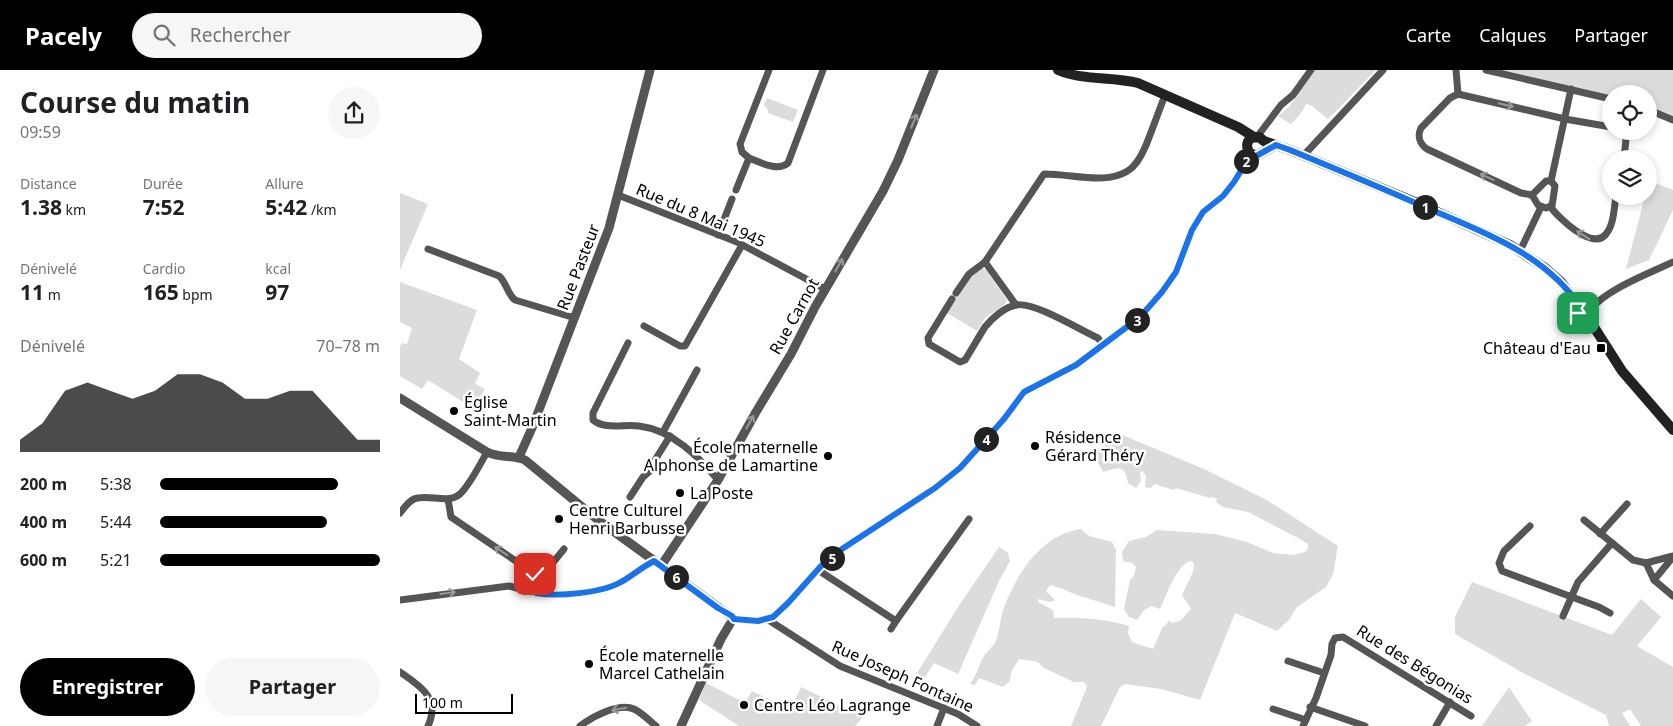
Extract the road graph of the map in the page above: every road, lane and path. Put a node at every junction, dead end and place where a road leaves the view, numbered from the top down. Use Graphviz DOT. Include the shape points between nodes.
graph roads {
  1 [pos="642,70"];
  2 [pos="650,70"];
  3 [pos="769,70"];
  4 [pos="823,70"];
  5 [pos="934,70"];
  6 [pos="1058,70"];
  7 [pos="1383,70"];
  8 [pos="1456,70"];
  9 [pos="1486,70"];
  10 [pos="1310,71"];
  11 [pos="647,82"];
  12 [pos="1571,89"];
  13 [pos="1458,94"];
  14 [pos="1165,95"];
  15 [pos="1602,97"];
  16 [pos="1657,113"];
  17 [pos="1565,119"];
  18 [pos="1673,120"];
  19 [pos="1602,126"];
  20 [pos="1256,145"];
  21 [pos="1304,155"];
  22 [pos="749,158"];
  23 [pos="1551,181"];
  24 [pos="736,190"];
  25 [pos="618,195"];
  26 [pos="1532,195"];
  27 [pos="732,199"];
  28 [pos="1614,205"];
  29 [pos="1550,206"];
  30 [pos="1540,207"];
  31 [pos="718,235"];
  32 [pos="742,244"];
  33 [pos="428,249"];
  34 [pos="1520,251"];
  35 [pos="985,262"];
  36 [pos="1673,262"];
  37 [pos="825,289"];
  38 [pos="1016,304"];
  39 [pos="1588,312"];
  40 [pos="575,318"];
  41 [pos="644,326"];
  42 [pos="628,343"];
  43 [pos="1103,345"];
  44 [pos="697,370"];
  45 [pos="400,398"];
  46 [pos="1673,430"];
  47 [pos="663,432"];
  48 [pos="670,436"];
  49 [pos="487,452"];
  50 [pos="519,457"];
  51 [pos="718,480"];
  52 [pos="630,497"];
  53 [pos="448,499"];
  54 [pos="1627,504"];
  55 [pos="400,513"];
  56 [pos="969,519"];
  57 [pos="1584,520"];
  58 [pos="1530,526"];
  59 [pos="1600,534"];
  60 [pos="1612,543"];
  61 [pos="564,549"];
  62 [pos="1673,557"];
  63 [pos="657,563"];
  64 [pos="1646,563"];
  65 [pos="818,570"];
  66 [pos="1654,580"];
  67 [pos="538,581"];
  68 [pos="536,593"];
  69 [pos="1673,596"];
  70 [pos="1570,597"];
  71 [pos="400,600"];
  72 [pos="1610,613"];
  73 [pos="1563,616"];
  74 [pos="767,619"];
  75 [pos="728,620"];
  76 [pos="896,621"];
  77 [pos="891,629"];
  78 [pos="1288,661"];
  79 [pos="400,672"];
  80 [pos="1324,673"];
  81 [pos="1450,702"];
  82 [pos="1310,707"];
  83 [pos="944,708"];
  84 [pos="1273,709"];
  85 [pos="1472,716"];
  86 [pos="1304,723"];
  87 [pos="428,726"];
  88 [pos="580,726"];
  89 [pos="656,726"];
  90 [pos="681,726"];
  91 [pos="937,726"];
  92 [pos="977,726"];
  93 [pos="1365,726"];
  94 [pos="1436,726"];
  1 -- 11 [label="street"];
  2 -- 11 [label="street, Rue Pasteur"];
  3 -- 22 [label="street" via="740,144 742,152"];
  4 -- 22 [label="street" via="788,163 778,167"];
  37 -- 5 [label="street, Rue Carnot, one-way" via="883,191"];
  6 -- 14 [label="main road" via="1071,76 1133,82"];
  7 -- 21 [label="street"];
  8 -- 13 [label="street"];
  9 -- 12 [label="street"];
  10 -- 20 [label="street" via="1282,105"];
  11 -- 25 [label="street, Rue Pasteur"];
  12 -- 15 [label="street"];
  12 -- 17 [label="street"];
  13 -- 17 [label="street, one-way"];
  26 -- 13 [label="street, one-way" via="1521,193 1422,145 1421,128"];
  14 -- 20 [label="main road" via="1242,129"];
  14 -- 35 [label="street" via="1144,153 1133,168 1104,178 1044,174"];
  16 -- 18 [label="street"];
  17 -- 19 [label="street"];
  17 -- 23 [label="street"];
  20 -- 21 [label="main road" via="1276,145"];
  20 -- 43 [label="street" via="1234,182 1197,221 1176,272 1162,292 1140,317"];
  21 -- 34 [label="main road"];
  22 -- 24 [label="street"];
  23 -- 26 [label="street" via="1546,181"];
  23 -- 29 [label="street" via="1555,186"];
  25 -- 31 [label="street, Rue du 8 Mai 1945"];
  25 -- 40 [label="street, Rue Pasteur"];
  26 -- 30 [label="street"];
  27 -- 31 [label="street"];
  28 -- 29 [label="street, one-way" via="1610,229 1599,240 1584,236 1554,213"];
  29 -- 30 [label="street"];
  30 -- 34 [label="street"];
  31 -- 32 [label="street, Rue du 8 Mai 1945"];
  32 -- 37 [label="street, Rue du 8 Mai 1945"];
  32 -- 41 [label="street" via="685,346"];
  33 -- 40 [label="street" via="499,276 515,300"];
  34 -- 39 [label="main road" via="1561,282"];
  35 -- 38 [label="street"];
  35 -- 38 [label="street" via="969,274 928,338 929,344 960,362 965,360 992,319"];
  36 -- 39 [label="street" via="1625,285 1596,303"];
  51 -- 37 [label="street, Rue Carnot, one-way"];
  38 -- 43 [label="street" via="1049,314 1098,338"];
  39 -- 46 [label="main road" via="1622,371"];
  40 -- 50 [label="street, Rue Pasteur"];
  42 -- 47 [label="street" via="593,413 593,420 599,425 638,426"];
  43 -- 65 [label="street" via="1067,371 1024,392 960,468 842,549"];
  44 -- 47 [label="street"];
  45 -- 49 [label="street"];
  47 -- 48 [label="street"];
  48 -- 51 [label="street"];
  48 -- 52 [label="street" via="652,470 643,477"];
  49 -- 50 [label="street"];
  49 -- 53 [label="street" via="461,494"];
  50 -- 63 [label="street"];
  51 -- 63 [label="street, Rue Carnot"];
  53 -- 55 [label="street" via="414,499"];
  67 -- 53 [label="street, one-way" via="535,574 451,517"];
  54 -- 59 [label="street"];
  56 -- 76 [label="street"];
  57 -- 59 [label="street"];
  58 -- 70 [label="street" via="1504,551 1500,568 1506,574"];
  59 -- 60 [label="street"];
  60 -- 64 [label="street" via="1629,558"];
  60 -- 70 [label="street" via="1578,582"];
  61 -- 67 [label="street"];
  62 -- 64 [label="street"];
  62 -- 66 [label="street"];
  63 -- 68 [label="street" via="604,590 551,595"];
  63 -- 75 [label="street" via="718,608"];
  64 -- 66 [label="street"];
  65 -- 74 [label="street" via="780,611"];
  65 -- 76 [label="street"];
  66 -- 69 [label="street"];
  67 -- 68 [label="street"];
  71 -- 68 [label="street, one-way" via="509,586"];
  70 -- 72 [label="street"];
  70 -- 73 [label="street"];
  74 -- 75 [label="street"];
  74 -- 83 [label="street, Rue Joseph Fontaine" via="840,666"];
  75 -- 90 [label="street"];
  76 -- 77 [label="street"];
  78 -- 80 [label="street"];
  79 -- 87 [label="street" via="429,696"];
  80 -- 81 [label="street, Rue des Bégonias" via="1335,638 1343,636"];
  80 -- 82 [label="street"];
  81 -- 85 [label="street, Rue des Bégonias"];
  81 -- 94 [label="street"];
  82 -- 86 [label="street"];
  82 -- 93 [label="street"];
  83 -- 91 [label="street"];
  83 -- 92 [label="street, Rue Joseph Fontaine"];
  84 -- 86 [label="street"];
  89 -- 88 [label="street, one-way" via="634,709 626,708 600,714"];
}
